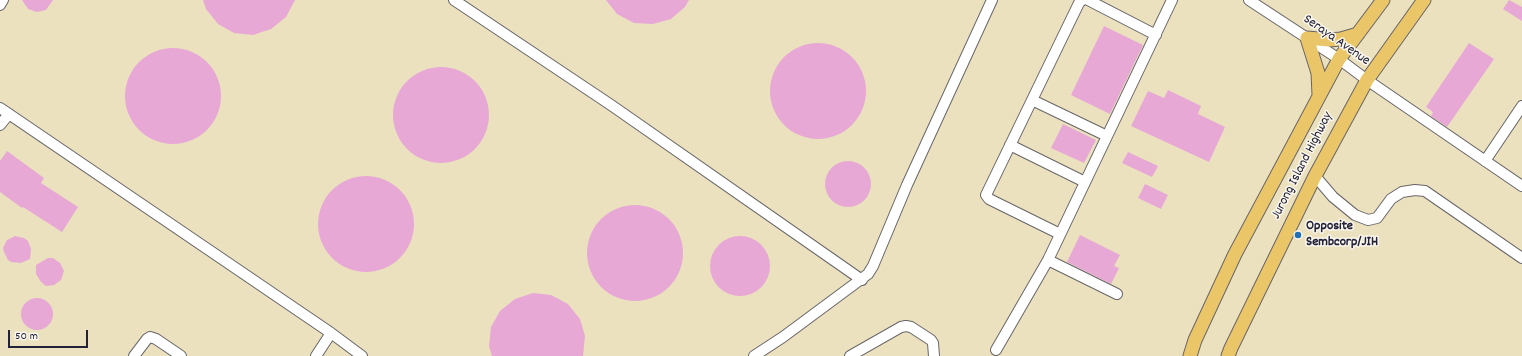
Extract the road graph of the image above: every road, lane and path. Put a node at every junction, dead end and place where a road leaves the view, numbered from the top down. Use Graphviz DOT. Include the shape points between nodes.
graph roads {
  1 [pos="3,0"];
  2 [pos="454,0"];
  3 [pos="992,0"];
  4 [pos="1082,0"];
  5 [pos="1088,0"];
  6 [pos="1172,0"];
  7 [pos="1249,0"];
  8 [pos="1383,0"];
  9 [pos="1424,0"];
  10 [pos="0,5"];
  11 [pos="1358,34"];
  12 [pos="1156,35"];
  13 [pos="1307,38"];
  14 [pos="1339,59"];
  15 [pos="1367,80"];
  16 [pos="1319,96"];
  17 [pos="1032,100"];
  18 [pos="1522,106"];
  19 [pos="4,111"];
  20 [pos="0,125"];
  21 [pos="1107,136"];
  22 [pos="1010,145"];
  23 [pos="1485,160"];
  24 [pos="1315,176"];
  25 [pos="1085,182"];
  26 [pos="1522,186"];
  27 [pos="1060,234"];
  28 [pos="1522,258"];
  29 [pos="1048,260"];
  30 [pos="862,280"];
  31 [pos="1117,294"];
  32 [pos="331,333"];
  33 [pos="996,350"];
  34 [pos="134,356"];
  35 [pos="181,356"];
  36 [pos="316,356"];
  37 [pos="362,356"];
  38 [pos="754,356"];
  39 [pos="850,356"];
  40 [pos="934,356"];
  41 [pos="1190,356"];
  42 [pos="1228,356"];
  1 -- 10 [label="street"];
  2 -- 30 [label="street" via="611,105"];
  3 -- 30 [label="street" via="907,185 873,266"];
  4 -- 17 [label="street"];
  5 -- 12 [label="street"];
  6 -- 12 [label="street"];
  7 -- 13 [label="street, Seraya Avenue"];
  8 -- 11 [label="main road, Jurong Island Highway"];
  9 -- 15 [label="main road, Jurong Island Highway"];
  11 -- 13 [label="main road" via="1329,40"];
  11 -- 14 [label="main road, Jurong Island Highway"];
  12 -- 21 [label="street"];
  13 -- 14 [label="street, Seraya Avenue"];
  13 -- 16 [label="main road" via="1318,73"];
  14 -- 15 [label="street, Seraya Avenue"];
  14 -- 16 [label="main road, Jurong Island Highway"];
  15 -- 23 [label="street, Seraya Avenue"];
  15 -- 24 [label="main road, Jurong Island Highway"];
  16 -- 41 [label="main road, Jurong Island Highway" via="1234,254"];
  17 -- 21 [label="street"];
  17 -- 22 [label="street"];
  18 -- 23 [label="street"];
  19 -- 20 [label="street"];
  19 -- 32 [label="street"];
  21 -- 25 [label="street"];
  22 -- 25 [label="street"];
  22 -- 27 [label="street" via="987,192 987,197"];
  23 -- 26 [label="street, Seraya Avenue"];
  24 -- 28 [label="street" via="1333,197 1355,215 1368,220 1377,218 1391,199 1402,192 1425,192"];
  24 -- 42 [label="main road, Jurong Island Highway"];
  25 -- 27 [label="street"];
  27 -- 29 [label="street"];
  29 -- 31 [label="street"];
  29 -- 33 [label="street"];
  30 -- 38 [label="street"];
  32 -- 36 [label="street"];
  32 -- 37 [label="street"];
  34 -- 35 [label="street" via="150,337"];
  39 -- 40 [label="street" via="901,326 911,327 931,340"];
}
